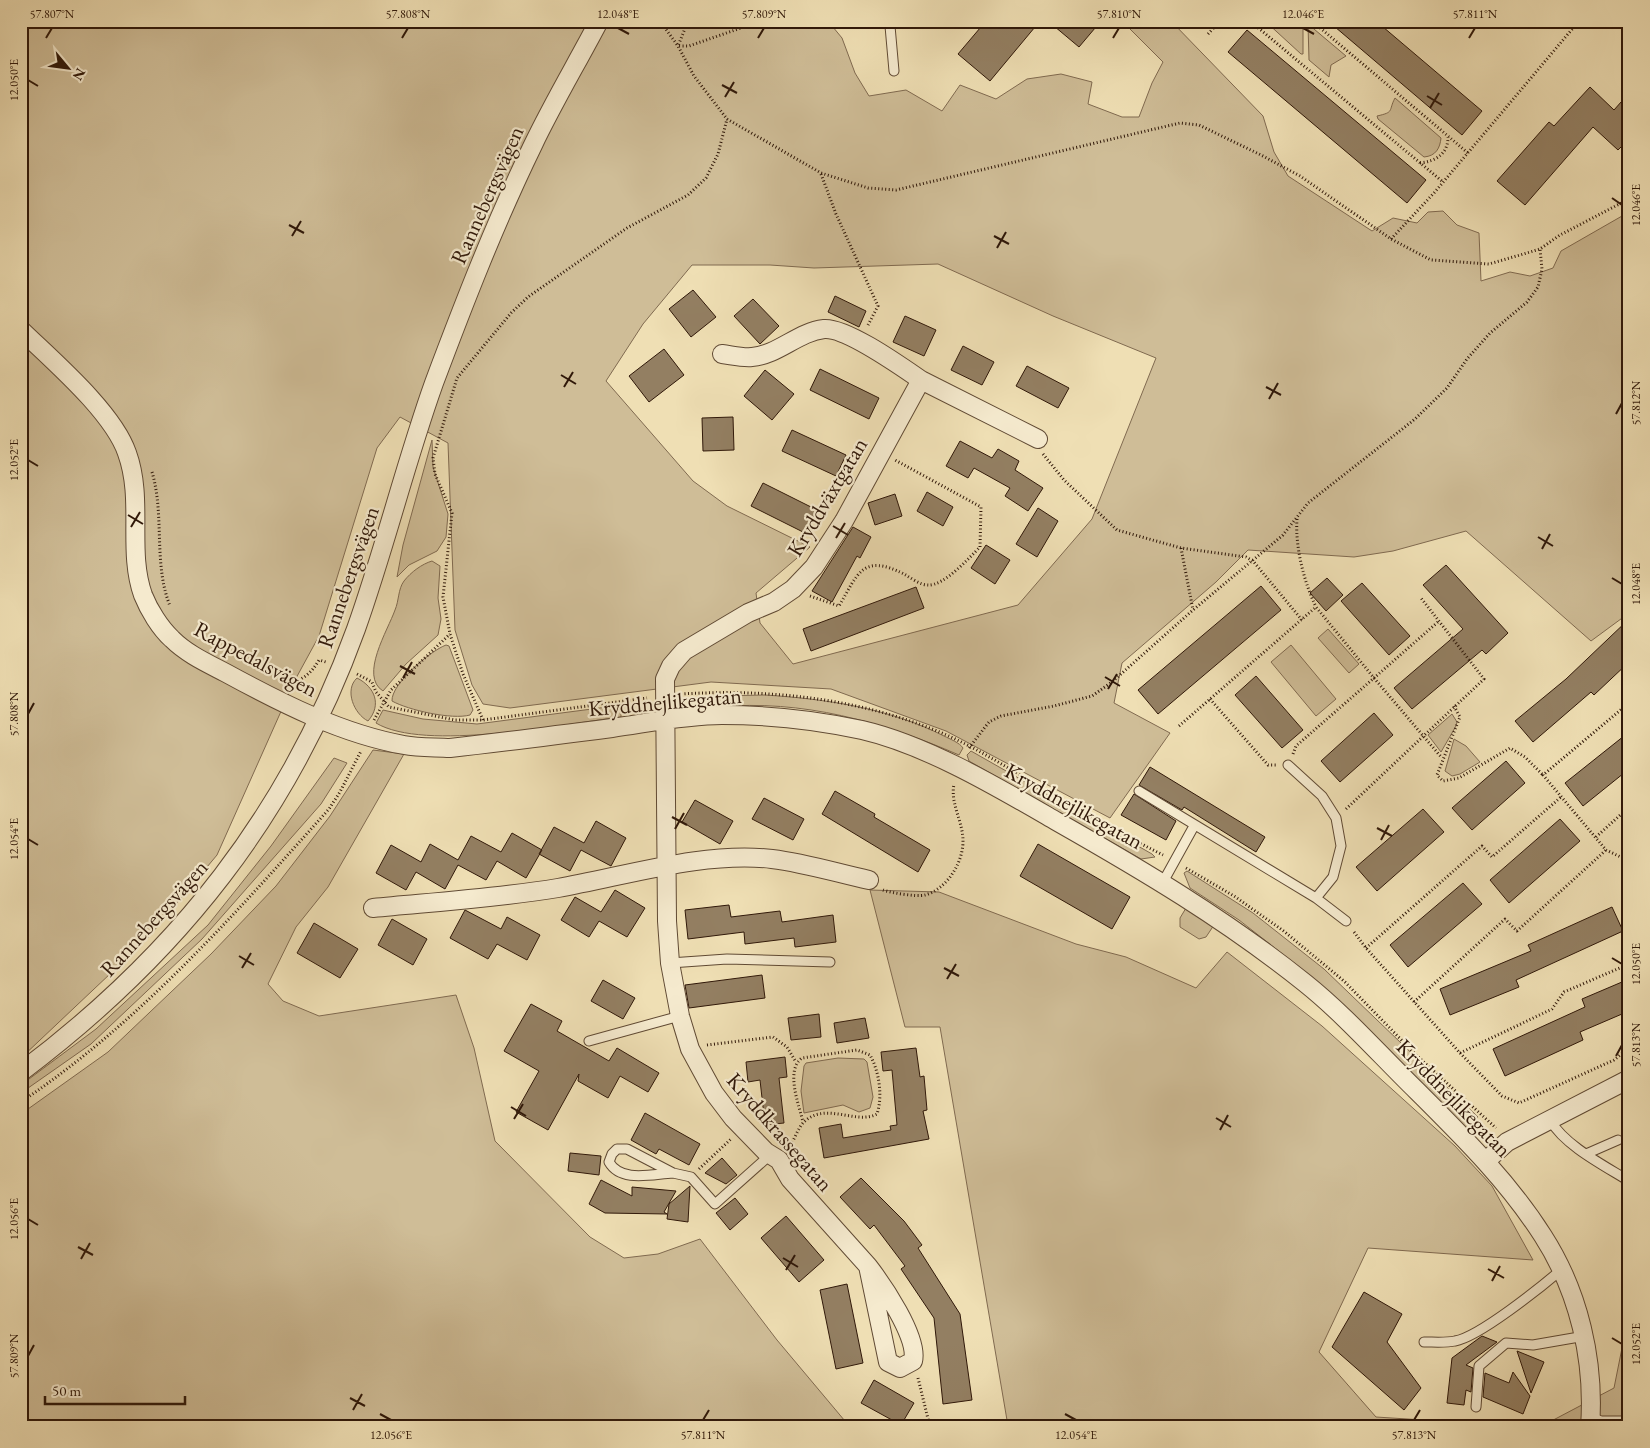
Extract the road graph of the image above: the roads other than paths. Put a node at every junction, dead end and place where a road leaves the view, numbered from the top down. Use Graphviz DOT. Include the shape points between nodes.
graph roads {
  1 [pos="599,21"];
  2 [pos="892,21"];
  3 [pos="894,71"];
  4 [pos="21,330"];
  5 [pos="722,354"];
  6 [pos="921,380"];
  7 [pos="1038,439"];
  8 [pos="319,717"];
  9 [pos="665,720"];
  10 [pos="1288,765"];
  11 [pos="1139,791"];
  12 [pos="1194,826"];
  13 [pos="666,865"];
  14 [pos="869,880"];
  15 [pos="1163,882"];
  16 [pos="1316,898"];
  17 [pos="373,908"];
  18 [pos="1346,921"];
  19 [pos="830,962"];
  20 [pos="670,963"];
  21 [pos="680,1016"];
  22 [pos="589,1041"];
  23 [pos="21,1072"];
  24 [pos="1629,1079"];
  25 [pos="1551,1121"];
  26 [pos="1618,1140"];
  27 [pos="1586,1154"];
  28 [pos="775,1157"];
  29 [pos="1487,1160"];
  30 [pos="673,1173"];
  31 [pos="1629,1181"];
  32 [pos="868,1266"];
  33 [pos="1561,1270"];
  34 [pos="1585,1336"];
  35 [pos="1424,1342"];
  36 [pos="1476,1407"];
  37 [pos="1629,1421"];
  38 [pos="1596,1423"];
  1 -- 8 [label="street, Rannebergsvägen" via="533,145 480,261 433,388 355,630"];
  2 -- 3 [label="lane"];
  4 -- 8 [label="street, Rappedalsvägen" via="110,422 127,452 135,484 139,577 143,595 154,616 172,639 195,657 245,684"];
  5 -- 6 [label="street" via="752,357 823,329 837,331 859,341"];
  6 -- 7 [label="street"];
  6 -- 9 [label="street, Kryddväxtgatan" via="824,554 793,589 684,651 671,666 664,679"];
  8 -- 9 [label="street, Kryddnejlikegatan" via="405,746 450,748"];
  8 -- 23 [label="street, Rannebergsvägen" via="274,803 237,858 198,907 138,974 61,1042"];
  9 -- 13 [label="street, Kryddkrassegatan"];
  9 -- 15 [label="street, Kryddnejlikegatan" via="718,715 767,716 866,731 904,744 1024,802"];
  10 -- 16 [label="lane" via="1322,796 1336,818 1341,846 1333,877"];
  11 -- 12 [label="lane"];
  12 -- 15 [label="lane"];
  12 -- 16 [label="lane"];
  13 -- 14 [label="street" via="772,859"];
  13 -- 17 [label="street" via="579,884 482,899"];
  13 -- 20 [label="street, Kryddkrassegatan"];
  15 -- 29 [label="street, Kryddnejlikegatan" via="1228,924 1308,985"];
  16 -- 18 [label="lane"];
  19 -- 20 [label="lane" via="727,959"];
  20 -- 21 [label="street, Kryddkrassegatan"];
  21 -- 22 [label="lane"];
  21 -- 28 [label="street, Kryddkrassegatan" via="690,1049 714,1093 743,1129"];
  24 -- 25 [label="street"];
  25 -- 27 [label="lane" via="1556,1130"];
  25 -- 29 [label="street" via="1507,1142"];
  26 -- 27 [label="lane"];
  27 -- 31 [label="lane"];
  28 -- 30 [label="lane" via="715,1204 691,1177"];
  28 -- 32 [label="street, Kryddkrassegatan" via="790,1179"];
  29 -- 33 [label="street, Kryddnejlikegatan" via="1543,1236"];
  30 -- 30 [label="lane" via="627,1149 618,1149 609,1162 622,1174"];
  32 -- 32 [label="street, Kryddkrassegatan" via="888,1362 900,1368 913,1361 914,1355 906,1330 889,1297"];
  33 -- 34 [label="street, Kryddnejlikegatan"];
  33 -- 35 [label="lane" via="1473,1335 1456,1341"];
  34 -- 36 [label="lane" via="1533,1345 1506,1343 1479,1366"];
  34 -- 38 [label="street, Kryddnejlikegatan"];
  37 -- 38 [label="lane"];
}
